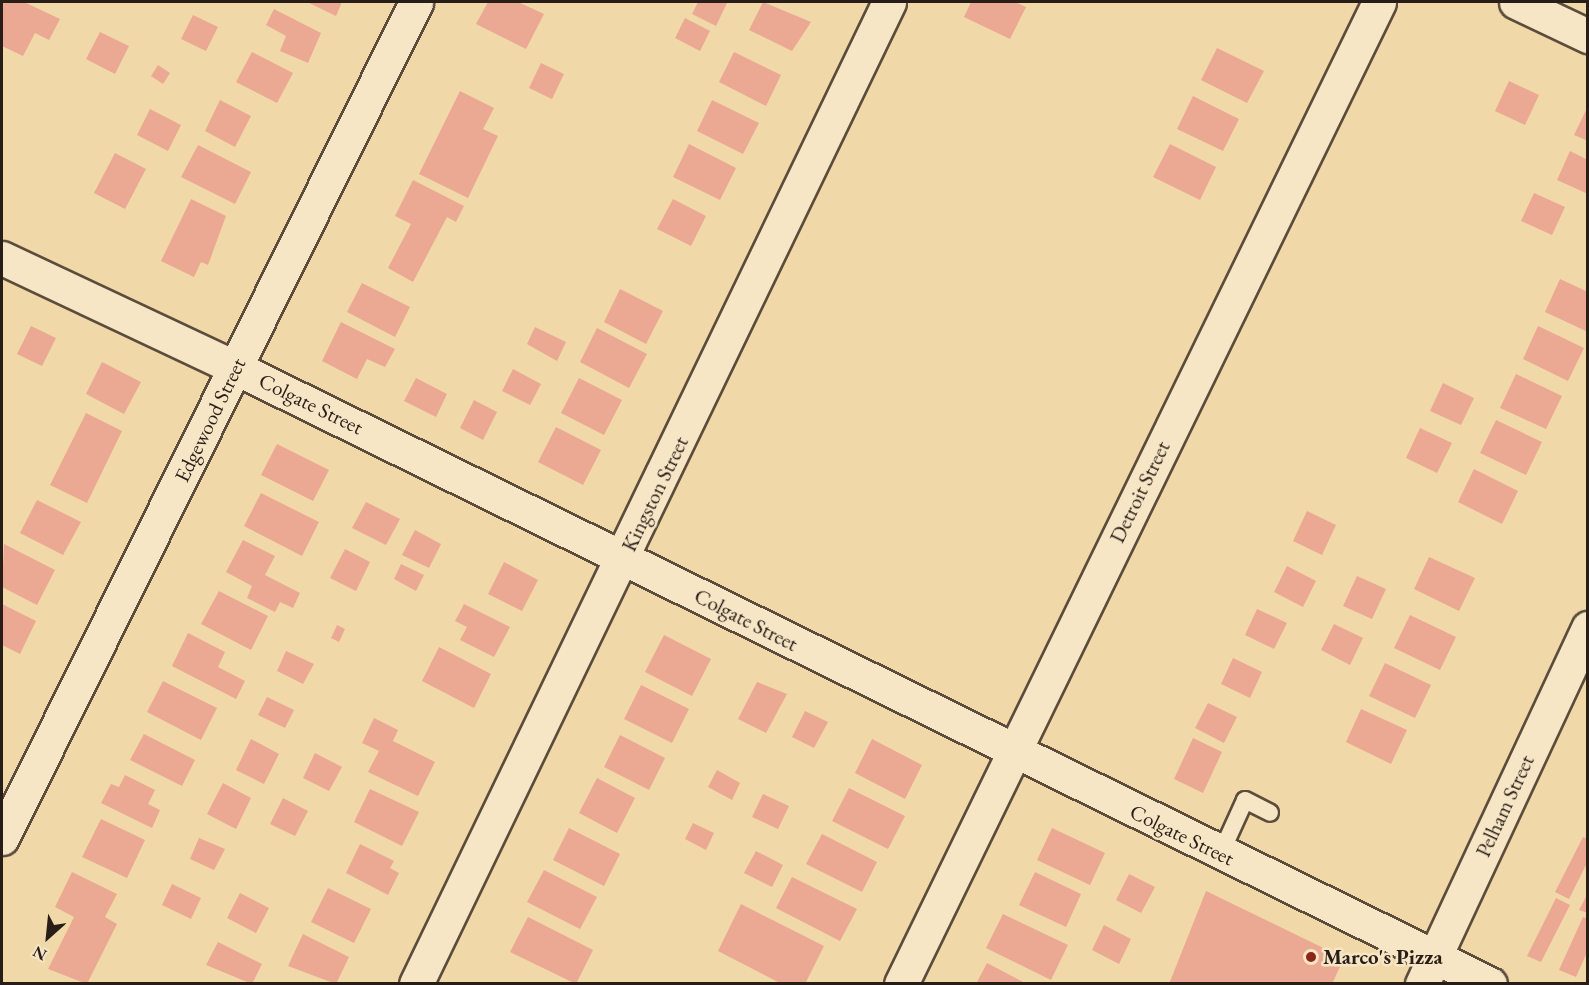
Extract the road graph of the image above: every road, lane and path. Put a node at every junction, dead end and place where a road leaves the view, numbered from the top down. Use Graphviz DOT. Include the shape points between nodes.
graph roads {
  1 [pos="416,2"];
  2 [pos="890,2"];
  3 [pos="1379,2"];
  4 [pos="1516,2"];
  5 [pos="1587,36"];
  6 [pos="2,258"];
  7 [pos="236,368"];
  8 [pos="625,558"];
  9 [pos="1587,628"];
  10 [pos="1580,666"];
  11 [pos="1014,753"];
  12 [pos="1270,813"];
  13 [pos="2,838"];
  14 [pos="1221,853"];
  15 [pos="1428,971"];
  16 [pos="416,984"];
  17 [pos="901,984"];
  18 [pos="1490,984"];
  1 -- 7 [label="street, Edgewood Street"];
  2 -- 8 [label="street, Kingston Street"];
  3 -- 11 [label="street, Detroit Street"];
  4 -- 5 [label="street"];
  6 -- 7 [label="street, Colgate Street"];
  7 -- 8 [label="street, Colgate Street"];
  7 -- 13 [label="street, Edgewood Street"];
  8 -- 11 [label="street, Colgate Street"];
  8 -- 16 [label="street, Kingston Street"];
  9 -- 10 [label="street, Pelham Street"];
  10 -- 15 [label="street, Pelham Street"];
  11 -- 14 [label="street, Colgate Street"];
  11 -- 17 [label="street, Detroit Street"];
  12 -- 14 [label="lane" via="1245,800"];
  14 -- 15 [label="street, Colgate Street"];
  15 -- 18 [label="street, Colgate Street"];
}
